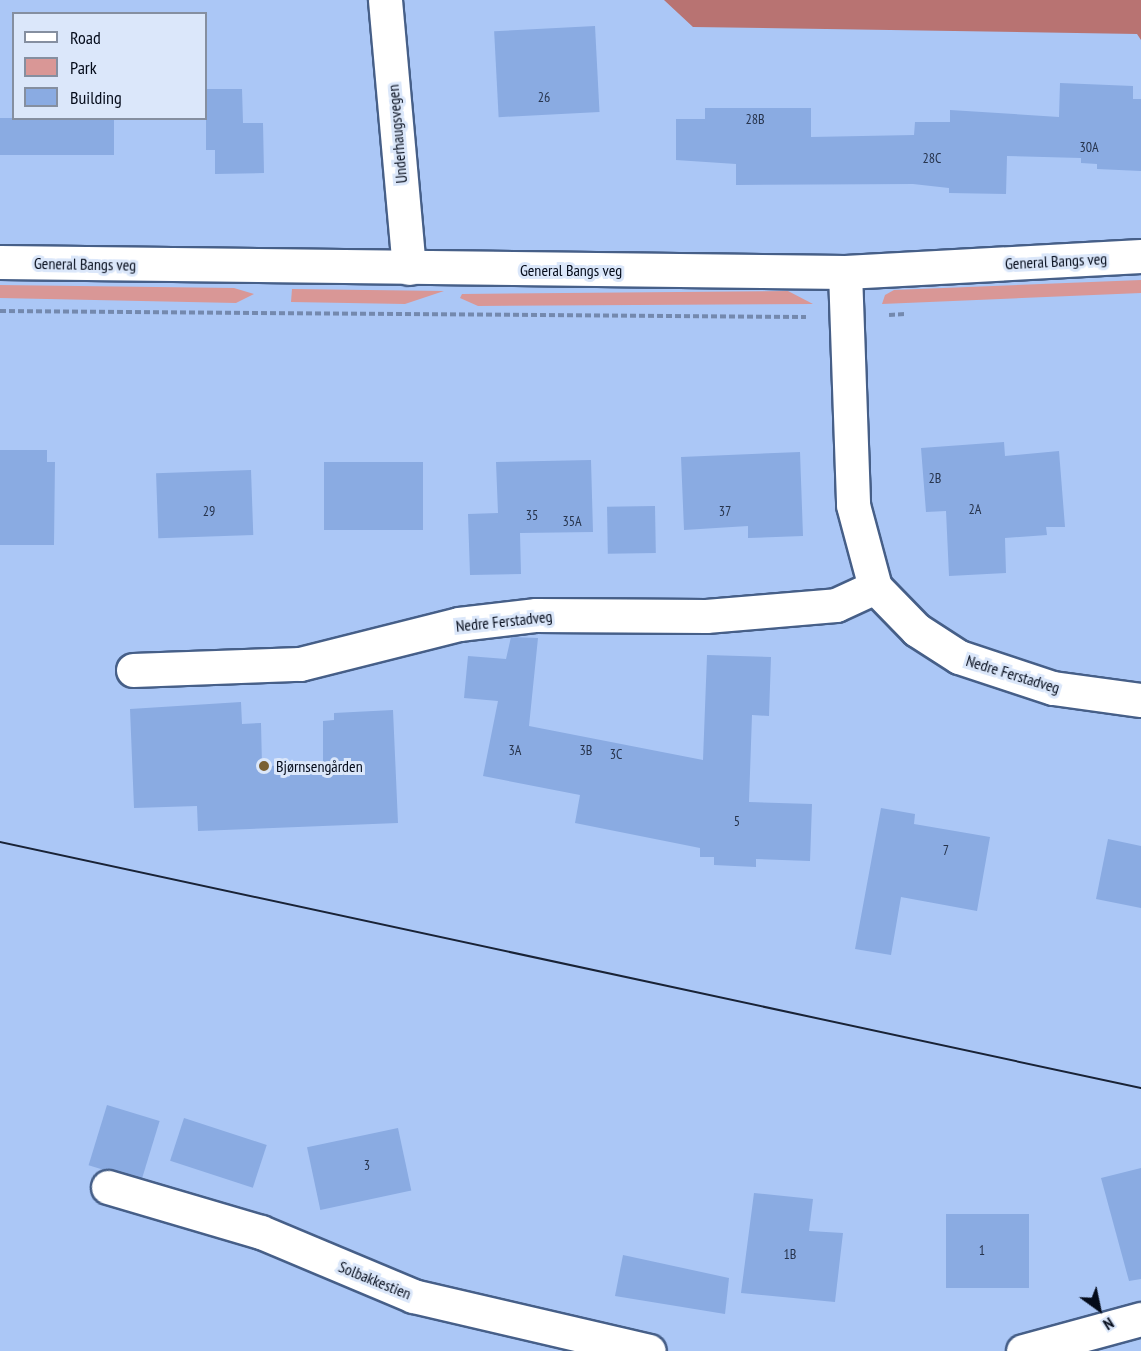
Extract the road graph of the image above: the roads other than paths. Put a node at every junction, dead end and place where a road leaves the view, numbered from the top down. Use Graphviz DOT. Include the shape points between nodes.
graph roads {
  1 [pos="385,0"];
  2 [pos="1141,256"];
  3 [pos="0,262"];
  4 [pos="409,268"];
  5 [pos="845,272"];
  6 [pos="875,587"];
  7 [pos="133,670"];
  8 [pos="1141,700"];
  9 [pos="108,1187"];
  10 [pos="1141,1319"];
  11 [pos="650,1351"];
  12 [pos="1023,1351"];
  1 -- 4 [label="street, Underhaugsvegen"];
  2 -- 5 [label="street, General Bangs veg"];
  3 -- 4 [label="street, General Bangs veg"];
  4 -- 5 [label="street, General Bangs veg"];
  5 -- 6 [label="street, Nedre Ferstadveg" via="853,505"];
  6 -- 7 [label="street, Nedre Ferstadveg" via="836,605 706,616 536,615 459,624 300,664"];
  6 -- 8 [label="street, Nedre Ferstadveg" via="917,630 959,657 1053,688"];
  9 -- 11 [label="street, Solbakkestien" via="261,1232 413,1296"];
  10 -- 12 [label="street"];
}
